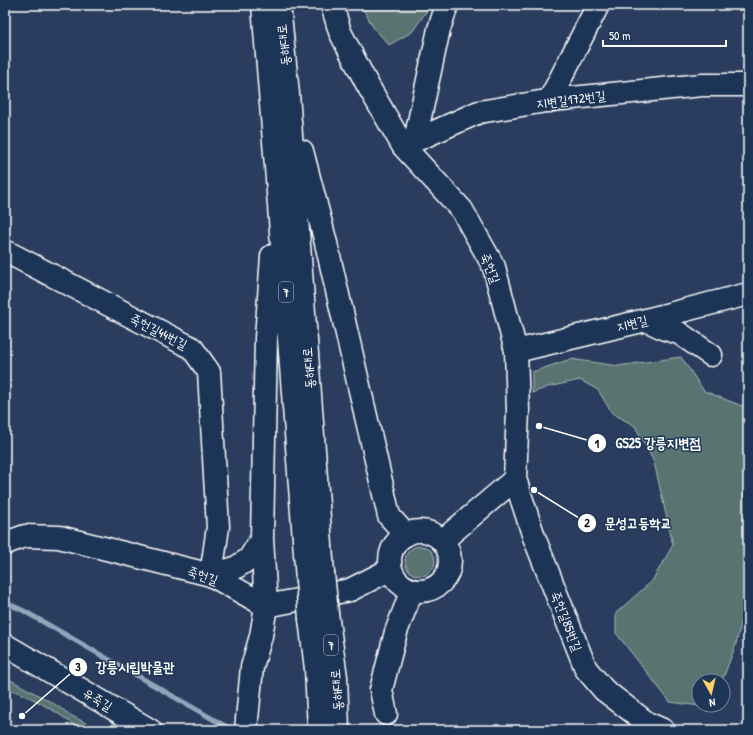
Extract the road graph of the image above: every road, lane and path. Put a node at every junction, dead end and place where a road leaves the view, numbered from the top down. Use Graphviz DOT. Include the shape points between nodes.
graph roads {
  1 [pos="263,5"];
  2 [pos="279,5"];
  3 [pos="332,5"];
  4 [pos="447,5"];
  5 [pos="598,5"];
  6 [pos="748,85"];
  7 [pos="288,94"];
  8 [pos="548,101"];
  9 [pos="409,143"];
  10 [pos="277,179"];
  11 [pos="5,251"];
  12 [pos="748,294"];
  13 [pos="646,320"];
  14 [pos="516,351"];
  15 [pos="711,355"];
  16 [pos="515,479"];
  17 [pos="406,535"];
  18 [pos="262,538"];
  19 [pos="442,541"];
  20 [pos="6,543"];
  21 [pos="391,569"];
  22 [pos="211,575"];
  23 [pos="315,577"];
  24 [pos="412,590"];
  25 [pos="266,606"];
  26 [pos="318,616"];
  27 [pos="5,644"];
  28 [pos="386,714"];
  29 [pos="150,730"];
  30 [pos="246,730"];
  31 [pos="319,730"];
  32 [pos="338,730"];
  33 [pos="663,730"];
  1 -- 10 [label="street, 동해대로 / 7"];
  2 -- 7 [label="street, 동해대로 / 7"];
  3 -- 9 [label="street, 죽헌길" via="340,32 367,84"];
  4 -- 9 [label="street"];
  5 -- 8 [label="street"];
  6 -- 8 [label="street, 지변길172번길" via="702,85"];
  7 -- 17 [label="street" via="326,243 389,516"];
  7 -- 23 [label="street, 동해대로 / 7"];
  8 -- 9 [label="street, 지변길172번길" via="479,112"];
  9 -- 14 [label="street, 죽헌길" via="462,210 494,267"];
  10 -- 18 [label="street" via="266,338"];
  10 -- 23 [label="street, 동해대로 / 7"];
  11 -- 22 [label="street, 죽헌길44번길" via="192,348 209,372 218,527"];
  12 -- 13 [label="street, 지변길"];
  13 -- 14 [label="street, 지변길"];
  13 -- 15 [label="street" via="679,334"];
  14 -- 16 [label="street, 죽헌길" via="518,412"];
  16 -- 19 [label="street"];
  16 -- 33 [label="street, 죽헌길85번길" via="534,537 586,669 604,690 647,723"];
  17 -- 19 [label="street" via="426,532"];
  17 -- 21 [label="street" via="398,541 393,550 390,559"];
  18 -- 22 [label="street" via="248,559 235,568"];
  18 -- 25 [label="street"];
  19 -- 24 [label="street" via="448,549 450,558 450,568 446,576 432,589"];
  20 -- 22 [label="street, 죽헌길" via="25,536 59,537"];
  21 -- 24 [label="street" via="396,579"];
  21 -- 25 [label="street" via="350,590"];
  22 -- 25 [label="street, 죽헌길"];
  23 -- 26 [label="street, 동해대로 / 7, bridge"];
  24 -- 28 [label="street" via="396,632 381,690"];
  25 -- 30 [label="street" via="252,667"];
  26 -- 31 [label="street, 동해대로 / 7" via="316,669"];
  26 -- 32 [label="street, 동해대로 / 7" via="336,677"];
  27 -- 29 [label="street, 유죽길"];
}
